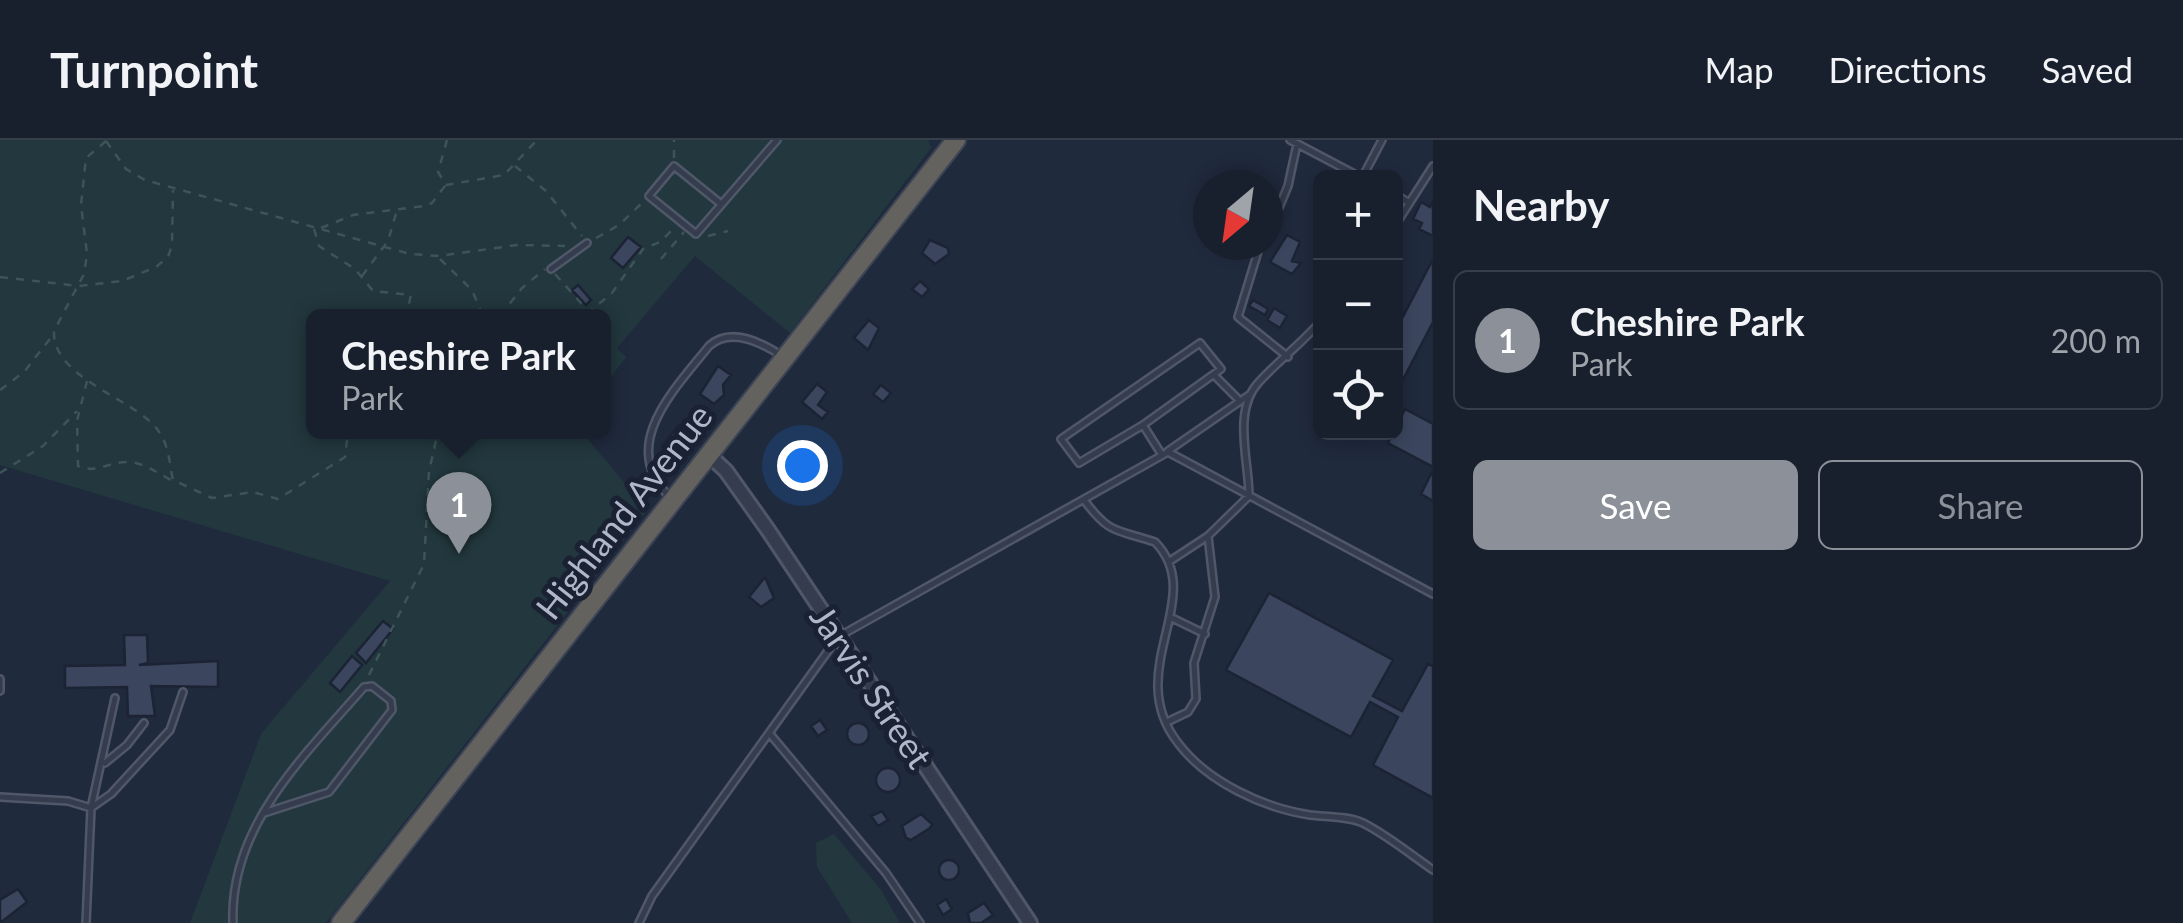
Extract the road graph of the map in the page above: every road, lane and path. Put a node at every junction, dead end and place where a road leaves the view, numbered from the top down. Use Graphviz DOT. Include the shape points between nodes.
graph roads {
  1 [pos="106,140"];
  2 [pos="447,140"];
  3 [pos="537,140"];
  4 [pos="674,140"];
  5 [pos="777,140"];
  6 [pos="956,140"];
  7 [pos="1380,141"];
  8 [pos="1294,142"];
  9 [pos="514,166"];
  10 [pos="674,166"];
  11 [pos="1433,166"];
  12 [pos="446,184"];
  13 [pos="174,188"];
  14 [pos="649,196"];
  15 [pos="1283,198"];
  16 [pos="1403,199"];
  17 [pos="1408,202"];
  18 [pos="720,204"];
  19 [pos="397,209"];
  20 [pos="1403,211"];
  21 [pos="680,221"];
  22 [pos="688,227"];
  23 [pos="314,228"];
  24 [pos="320,229"];
  25 [pos="698,231"];
  26 [pos="728,231"];
  27 [pos="587,243"];
  28 [pos="382,248"];
  29 [pos="439,256"];
  30 [pos="662,259"];
  31 [pos="1255,260"];
  32 [pos="551,268"];
  33 [pos="362,276"];
  34 [pos="0,277"];
  35 [pos="79,286"];
  36 [pos="480,308"];
  37 [pos="408,309"];
  38 [pos="506,309"];
  39 [pos="586,309"];
  40 [pos="593,309"];
  41 [pos="1313,330"];
  42 [pos="53,335"];
  43 [pos="1288,357"];
  44 [pos="784,358"];
  45 [pos="1214,374"];
  46 [pos="88,380"];
  47 [pos="0,390"];
  48 [pos="1252,393"];
  49 [pos="1240,401"];
  50 [pos="78,410"];
  51 [pos="1143,425"];
  52 [pos="347,439"];
  53 [pos="436,439"];
  54 [pos="1165,453"];
  55 [pos="709,455"];
  56 [pos="0,473"];
  57 [pos="173,480"];
  58 [pos="1249,496"];
  59 [pos="674,500"];
  60 [pos="1084,500"];
  61 [pos="1208,536"];
  62 [pos="1170,561"];
  63 [pos="1433,594"];
  64 [pos="1170,617"];
  65 [pos="1205,634"];
  66 [pos="838,637"];
  67 [pos="0,679"];
  68 [pos="368,686"];
  69 [pos="0,691"];
  70 [pos="183,692"];
  71 [pos="115,698"];
  72 [pos="1167,722"];
  73 [pos="144,723"];
  74 [pos="770,734"];
  75 [pos="103,765"];
  76 [pos="0,797"];
  77 [pos="91,808"];
  78 [pos="264,813"];
  79 [pos="1433,870"];
  80 [pos="86,923"];
  81 [pos="233,923"];
  82 [pos="341,923"];
  83 [pos="639,923"];
  84 [pos="920,923"];
  85 [pos="1030,923"];
  1 -- 13 [label="path" via="134,175"];
  1 -- 35 [label="path" via="86,158 80,205 87,254"];
  2 -- 12 [label="path" via="438,172"];
  3 -- 9 [label="path"];
  4 -- 10 [label="path"];
  5 -- 18 [label="lane"];
  6 -- 44 [label="highway, Highland Avenue"];
  7 -- 8 [label="lane" via="1362,178"];
  8 -- 15 [label="lane"];
  9 -- 12 [label="path" via="497,178"];
  9 -- 27 [label="path" via="546,191"];
  10 -- 14 [label="lane"];
  10 -- 18 [label="lane"];
  11 -- 17 [label="lane"];
  12 -- 19 [label="path" via="432,203"];
  13 -- 23 [label="path"];
  13 -- 35 [label="path" via="168,257 122,281"];
  14 -- 21 [label="lane"];
  14 -- 27 [label="path"];
  16 -- 17 [label="lane"];
  17 -- 20 [label="lane"];
  18 -- 25 [label="lane"];
  19 -- 24 [label="path" via="340,218"];
  19 -- 28 [label="path"];
  21 -- 22 [label="lane"];
  21 -- 40 [label="path" via="643,249"];
  22 -- 25 [label="lane"];
  22 -- 30 [label="path"];
  23 -- 24 [label="path"];
  23 -- 33 [label="path" via="319,246"];
  24 -- 28 [label="path"];
  25 -- 26 [label="path"];
  27 -- 29 [label="path"];
  27 -- 32 [label="lane"];
  28 -- 29 [label="path"];
  28 -- 33 [label="path"];
  29 -- 36 [label="path"];
  31 -- 43 [label="lane" via="1238,318"];
  32 -- 38 [label="path" via="540,269"];
  32 -- 39 [label="path"];
  33 -- 37 [label="path" via="379,294 411,296"];
  34 -- 35 [label="path"];
  35 -- 42 [label="path"];
  41 -- 43 [label="lane"];
  42 -- 46 [label="path" via="62,356"];
  42 -- 47 [label="path"];
  43 -- 48 [label="lane"];
  44 -- 55 [label="highway, Highland Avenue"];
  44 -- 59 [label="lane" via="757,342 728,336 700,356 644,452 649,470"];
  45 -- 49 [label="lane"];
  45 -- 51 [label="lane"];
  45 -- 51 [label="lane" via="1221,369 1200,343 1061,438 1079,463"];
  46 -- 50 [label="path"];
  46 -- 57 [label="path" via="153,424 165,441"];
  48 -- 49 [label="lane"];
  48 -- 58 [label="lane" via="1245,421"];
  49 -- 54 [label="lane"];
  50 -- 56 [label="path" via="43,446"];
  50 -- 57 [label="path" via="78,466 140,464"];
  51 -- 54 [label="lane"];
  52 -- 57 [label="path" via="345,457 278,499 253,492 212,498"];
  53 -- 68 [label="path" via="424,564"];
  54 -- 58 [label="lane"];
  54 -- 60 [label="lane"];
  55 -- 59 [label="highway, Highland Avenue"];
  55 -- 66 [label="street, Jarvis Street"];
  58 -- 61 [label="lane"];
  58 -- 63 [label="lane"];
  59 -- 82 [label="highway, Highland Avenue"];
  60 -- 62 [label="lane" via="1103,526 1155,542"];
  60 -- 66 [label="lane"];
  61 -- 62 [label="lane"];
  61 -- 65 [label="lane" via="1215,597"];
  62 -- 64 [label="lane"];
  64 -- 65 [label="lane"];
  64 -- 72 [label="lane" via="1156,673 1158,705"];
  65 -- 72 [label="lane" via="1194,663 1194,705"];
  66 -- 74 [label="lane"];
  66 -- 85 [label="street, Jarvis Street"];
  67 -- 69 [label="lane"];
  68 -- 78 [label="lane" via="296,764"];
  68 -- 78 [label="lane" via="391,700 392,710 334,787"];
  70 -- 77 [label="lane" via="170,730"];
  71 -- 75 [label="lane"];
  72 -- 79 [label="lane" via="1178,744 1202,765 1266,807 1360,821"];
  73 -- 75 [label="lane"];
  74 -- 83 [label="lane"];
  74 -- 84 [label="lane"];
  75 -- 77 [label="lane"];
  76 -- 77 [label="lane"];
  77 -- 80 [label="lane"];
  78 -- 81 [label="lane" via="240,868"];
}
